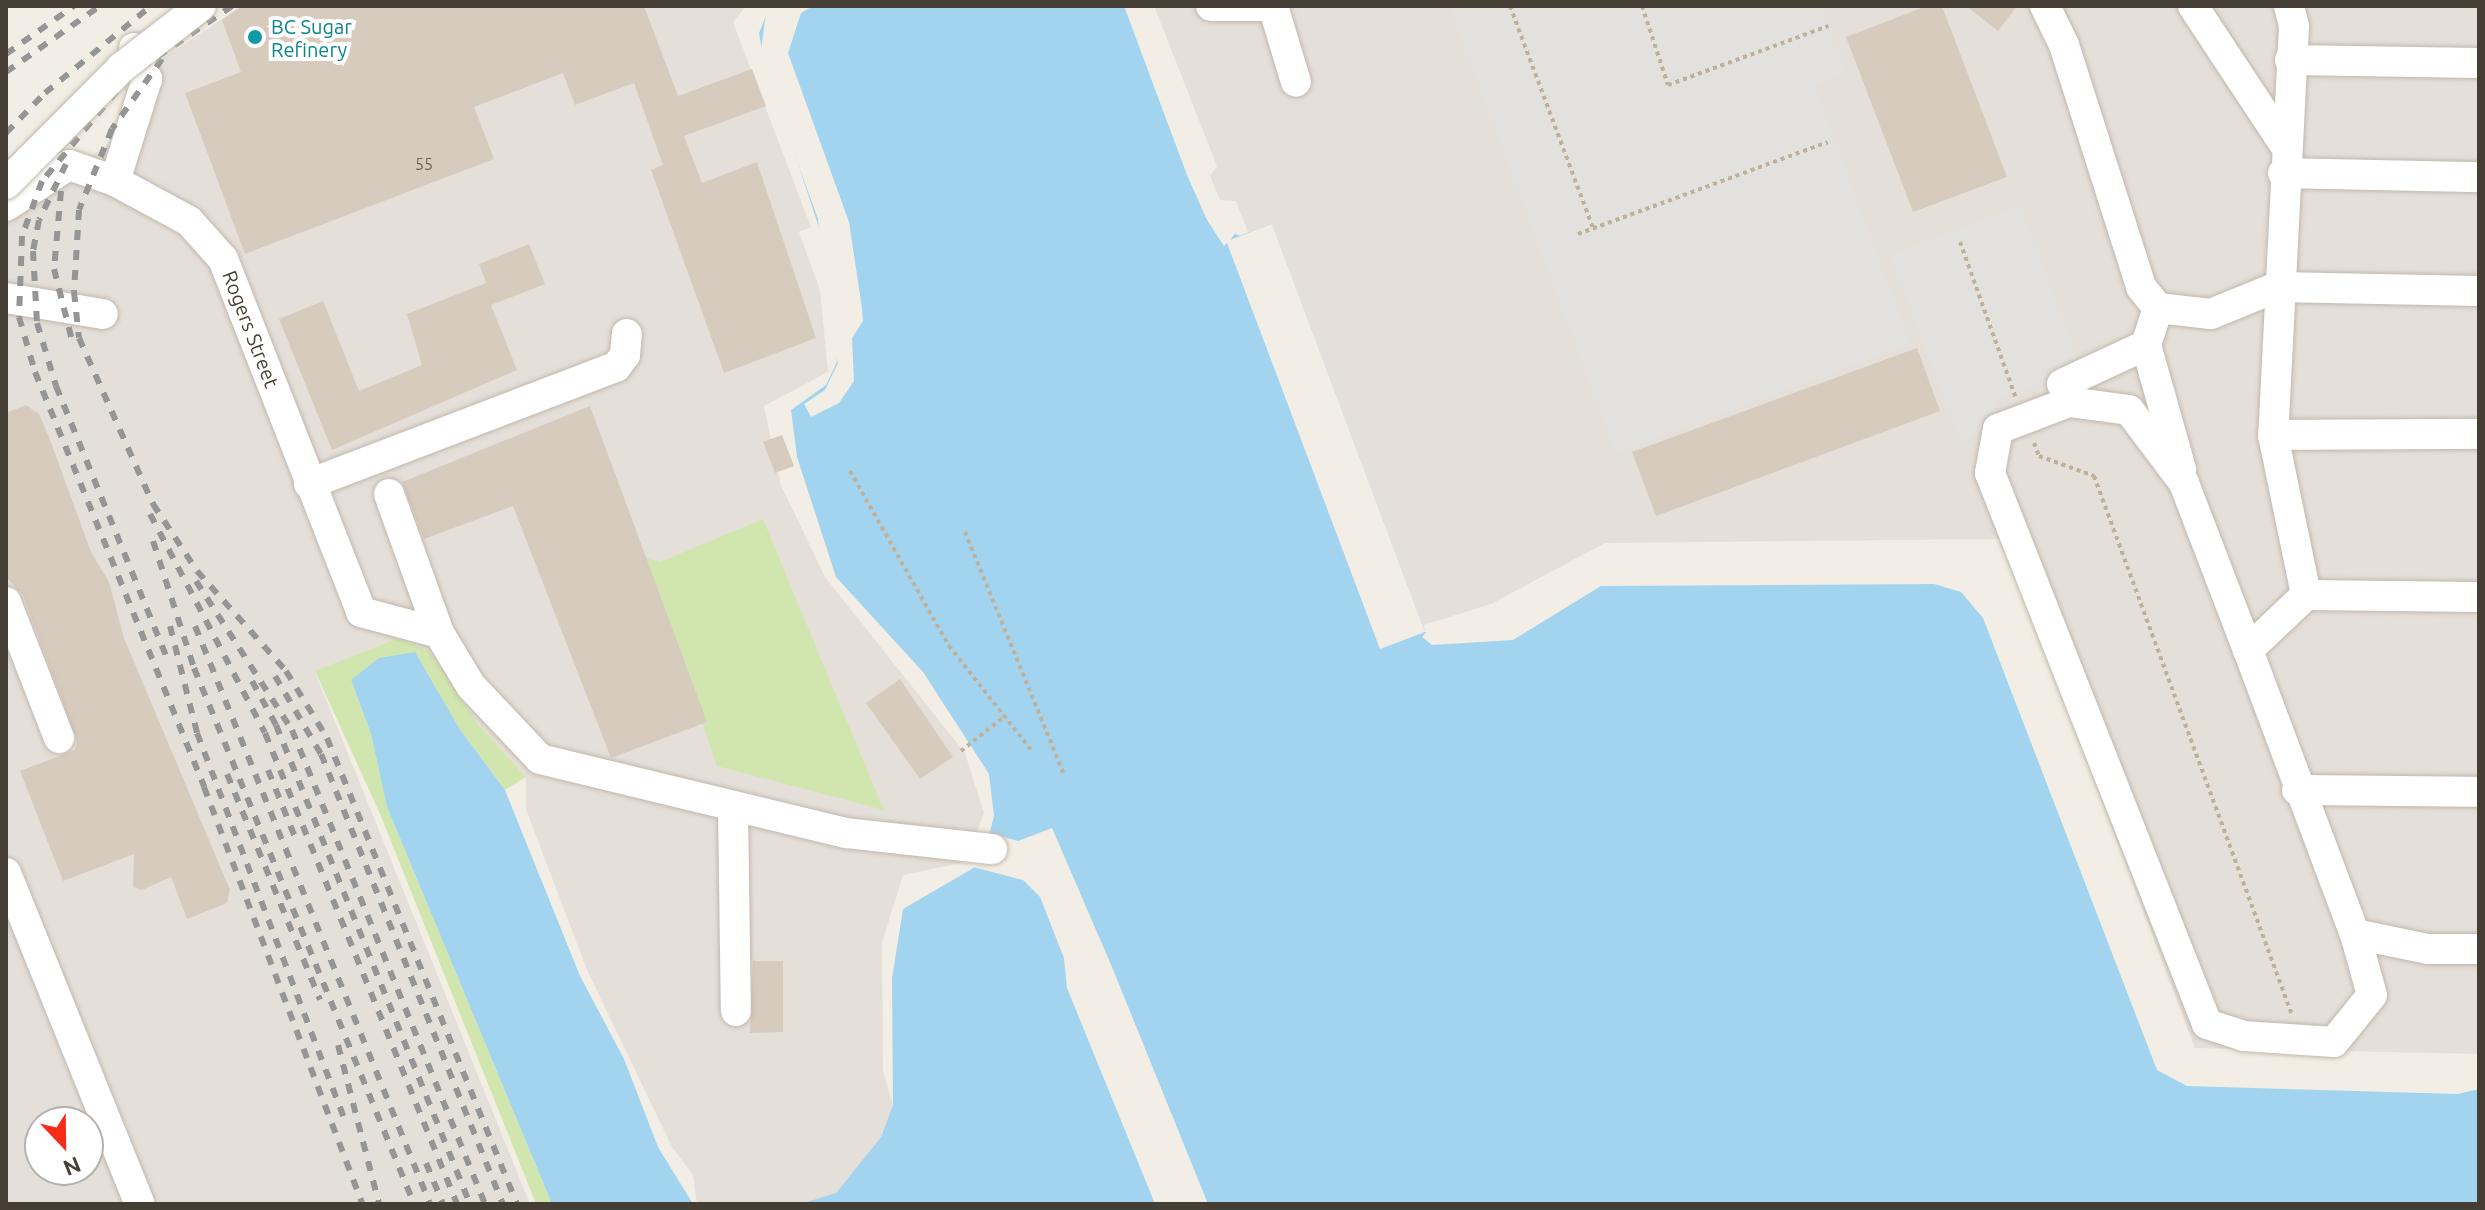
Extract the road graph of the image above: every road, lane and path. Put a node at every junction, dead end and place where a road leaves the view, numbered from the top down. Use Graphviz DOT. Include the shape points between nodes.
graph roads {
  1 [pos="199,6"];
  2 [pos="1211,6"];
  3 [pos="1261,6"];
  4 [pos="1273,6"];
  5 [pos="1510,6"];
  6 [pos="1642,6"];
  7 [pos="2045,6"];
  8 [pos="2193,6"];
  9 [pos="2289,6"];
  10 [pos="1828,26"];
  11 [pos="134,48"];
  12 [pos="2290,60"];
  13 [pos="2479,63"];
  14 [pos="1296,82"];
  15 [pos="1828,142"];
  16 [pos="2284,158"];
  17 [pos="6,171"];
  18 [pos="2479,177"];
  19 [pos="115,181"];
  20 [pos="6,184"];
  21 [pos="6,206"];
  22 [pos="1593,228"];
  23 [pos="1578,234"];
  24 [pos="1960,242"];
  25 [pos="2277,287"];
  26 [pos="2479,291"];
  27 [pos="6,298"];
  28 [pos="2158,308"];
  29 [pos="103,314"];
  30 [pos="627,334"];
  31 [pos="2146,345"];
  32 [pos="2062,384"];
  33 [pos="2024,419"];
  34 [pos="2479,434"];
  35 [pos="2273,435"];
  36 [pos="850,471"];
  37 [pos="2184,483"];
  38 [pos="309,484"];
  39 [pos="389,494"];
  40 [pos="965,532"];
  41 [pos="2306,595"];
  42 [pos="2479,597"];
  43 [pos="6,602"];
  44 [pos="439,633"];
  45 [pos="2248,650"];
  46 [pos="1005,716"];
  47 [pos="59,738"];
  48 [pos="1031,750"];
  49 [pos="961,751"];
  50 [pos="1064,774"];
  51 [pos="2297,790"];
  52 [pos="2479,792"];
  53 [pos="733,807"];
  54 [pos="992,849"];
  55 [pos="6,873"];
  56 [pos="2355,934"];
  57 [pos="2479,949"];
  58 [pos="736,1011"];
  59 [pos="2293,1017"];
  60 [pos="140,1204"];
  1 -- 11 [label="street"];
  1 -- 20 [label="street, bridge" via="121,68"];
  2 -- 3 [label="street"];
  4 -- 14 [label="street"];
  5 -- 22 [label="path"];
  6 -- 10 [label="path" via="1668,85"];
  7 -- 28 [label="street" via="2064,45 2141,287"];
  8 -- 16 [label="street"];
  9 -- 12 [label="street"];
  11 -- 17 [label="street" via="59,110"];
  11 -- 19 [label="street" via="147,79"];
  12 -- 13 [label="street"];
  12 -- 16 [label="street"];
  15 -- 22 [label="path"];
  16 -- 18 [label="street"];
  16 -- 25 [label="street"];
  19 -- 21 [label="street, Rogers Street" via="69,165"];
  19 -- 38 [label="street, Rogers Street" via="189,221 223,259"];
  22 -- 23 [label="path"];
  24 -- 33 [label="path"];
  25 -- 26 [label="street"];
  25 -- 28 [label="street" via="2211,314"];
  25 -- 35 [label="street"];
  27 -- 29 [label="street"];
  28 -- 31 [label="street"];
  30 -- 38 [label="street" via="625,355 616,367"];
  31 -- 32 [label="street"];
  31 -- 37 [label="street"];
  33 -- 37 [label="street" via="2069,402 2129,410"];
  33 -- 56 [label="street" via="1998,429 1990,473 2207,1024 2243,1036 2334,1042 2372,995"];
  33 -- 59 [label="path" via="2039,456 2094,476"];
  34 -- 35 [label="street"];
  35 -- 41 [label="street"];
  36 -- 46 [label="path" via="949,646"];
  37 -- 45 [label="street"];
  38 -- 44 [label="street, Rogers Street" via="361,612"];
  39 -- 44 [label="street"];
  40 -- 50 [label="path"];
  41 -- 42 [label="street"];
  41 -- 45 [label="street"];
  43 -- 47 [label="street"];
  44 -- 53 [label="street" via="471,686 540,759"];
  45 -- 51 [label="street"];
  46 -- 48 [label="path"];
  46 -- 49 [label="path"];
  51 -- 52 [label="street"];
  51 -- 56 [label="street"];
  53 -- 54 [label="street" via="846,833"];
  53 -- 58 [label="street"];
  55 -- 60 [label="street"];
  56 -- 57 [label="street" via="2428,949"];
}
